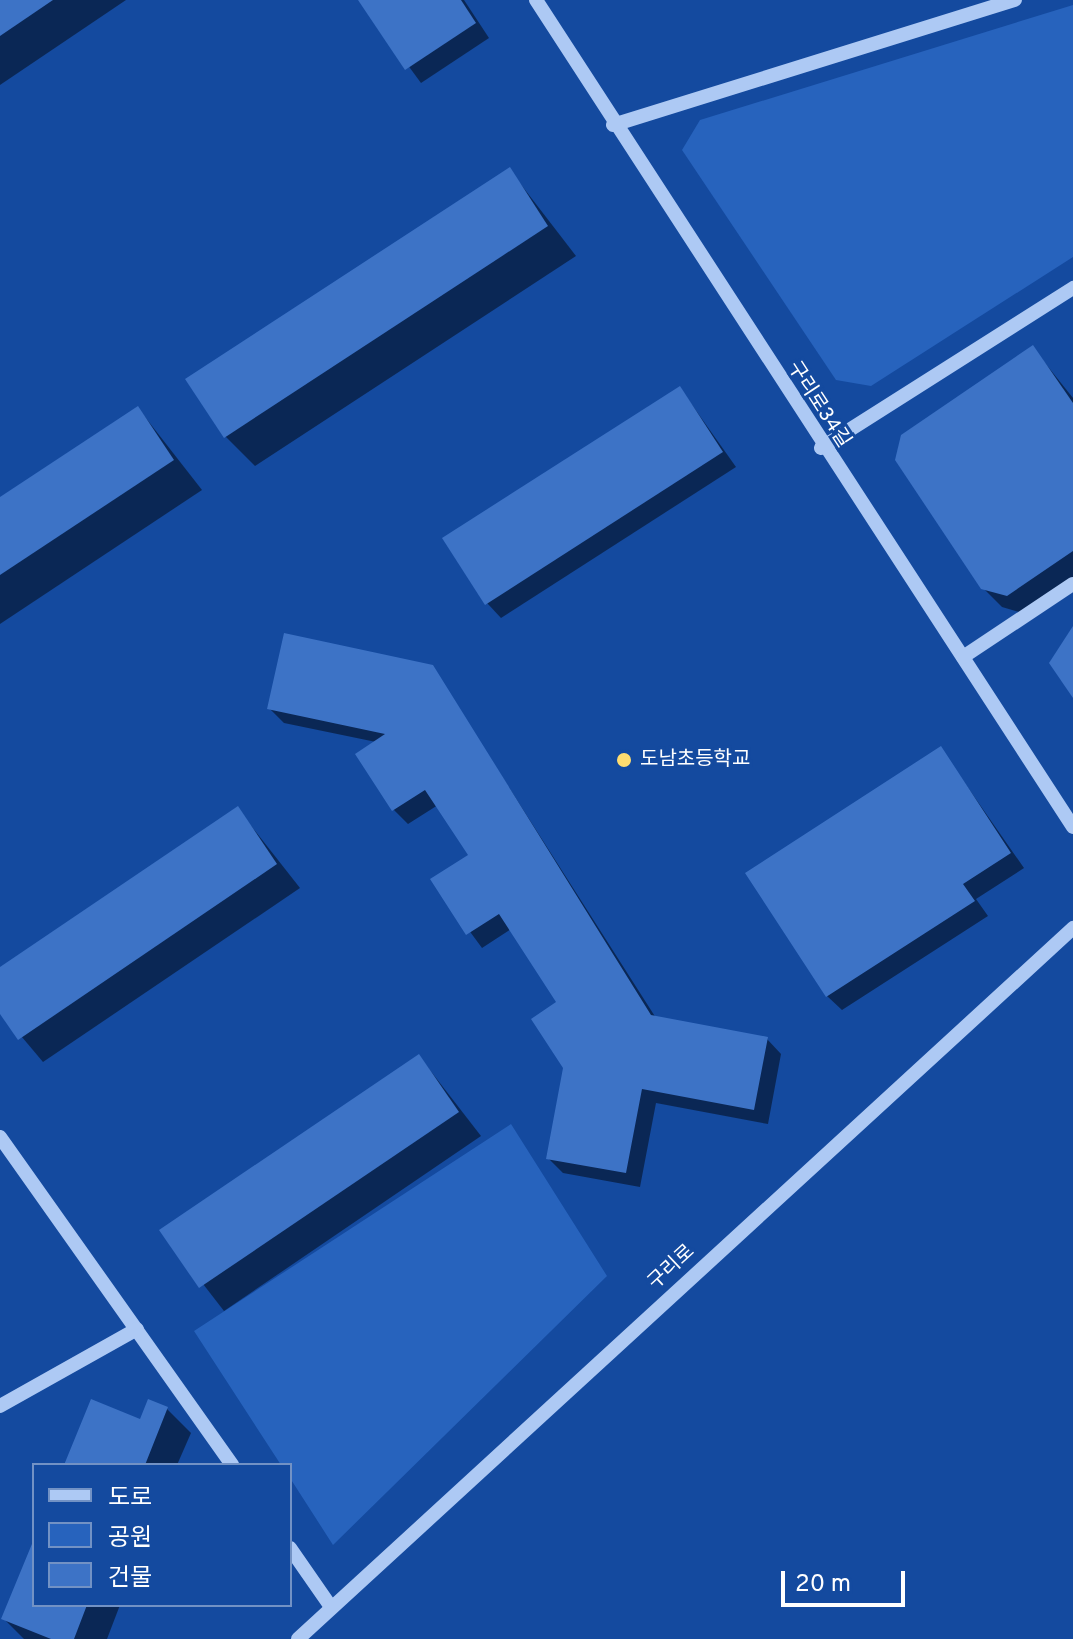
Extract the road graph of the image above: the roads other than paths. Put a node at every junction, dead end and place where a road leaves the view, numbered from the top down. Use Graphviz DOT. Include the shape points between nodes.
graph roads {
  1 [pos="536,0"];
  2 [pos="1015,0"];
  3 [pos="613,125"];
  4 [pos="1073,288"];
  5 [pos="821,448"];
  6 [pos="1073,584"];
  7 [pos="963,657"];
  8 [pos="1073,827"];
  9 [pos="1073,928"];
  10 [pos="0,1137"];
  11 [pos="137,1329"];
  12 [pos="0,1406"];
  13 [pos="231,1463"];
  14 [pos="292,1551"];
  15 [pos="331,1607"];
  16 [pos="298,1639"];
  1 -- 3 [label="street, 구리로34길"];
  2 -- 3 [label="street"];
  3 -- 5 [label="street, 구리로34길"];
  4 -- 5 [label="street"];
  5 -- 7 [label="street, 구리로34길"];
  6 -- 7 [label="street"];
  7 -- 8 [label="street, 구리로34길"];
  9 -- 15 [label="street, 구리로"];
  10 -- 11 [label="street"];
  11 -- 12 [label="street"];
  11 -- 13 [label="street"];
  14 -- 15 [label="street"];
  15 -- 16 [label="street, 구리로"];
}
